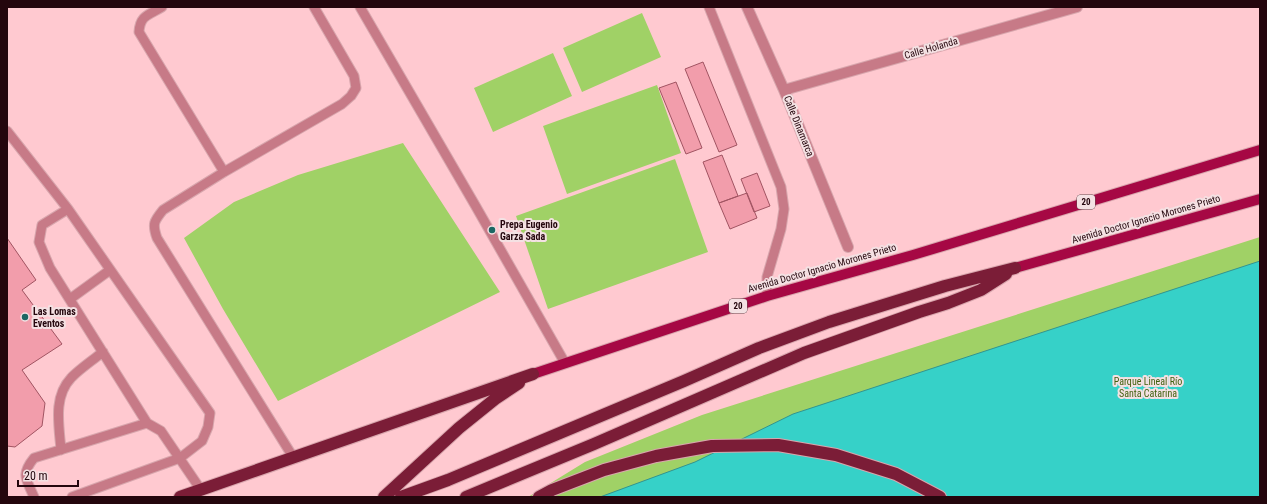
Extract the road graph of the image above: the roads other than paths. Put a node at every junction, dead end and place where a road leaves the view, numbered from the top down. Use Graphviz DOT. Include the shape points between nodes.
graph roads {
  1 [pos="162,7"];
  2 [pos="314,7"];
  3 [pos="360,7"];
  4 [pos="708,7"];
  5 [pos="747,7"];
  6 [pos="1077,7"];
  7 [pos="784,90"];
  8 [pos="7,131"];
  9 [pos="1260,150"];
  10 [pos="224,172"];
  11 [pos="1260,199"];
  12 [pos="68,210"];
  13 [pos="848,247"];
  14 [pos="1015,268"];
  15 [pos="110,270"];
  16 [pos="767,296"];
  17 [pos="70,299"];
  18 [pos="103,352"];
  19 [pos="565,362"];
  20 [pos="533,374"];
  21 [pos="147,423"];
  22 [pos="61,450"];
  23 [pos="294,457"];
  24 [pos="180,458"];
  25 [pos="201,490"];
  26 [pos="34,497"];
  27 [pos="72,497"];
  28 [pos="180,497"];
  29 [pos="384,497"];
  30 [pos="401,497"];
  31 [pos="466,497"];
  32 [pos="539,497"];
  33 [pos="940,497"];
  1 -- 10 [label="lane" via="144,18 140,23 139,32"];
  2 -- 10 [label="lane" via="354,76 356,88 352,96 319,119"];
  3 -- 19 [label="lane"];
  4 -- 16 [label="lane" via="781,187 784,208 768,277"];
  5 -- 7 [label="street, Calle Dinamarca"];
  6 -- 7 [label="street, Calle Holanda"];
  7 -- 13 [label="street, Calle Dinamarca"];
  8 -- 12 [label="lane"];
  9 -- 16 [label="main road, Avenida Doctor Ignacio Morones Prieto / 20"];
  10 -- 23 [label="lane" via="163,210 153,228"];
  11 -- 14 [label="main road, Avenida Doctor Ignacio Morones Prieto"];
  12 -- 15 [label="lane"];
  12 -- 17 [label="lane" via="42,225 39,242 50,268"];
  14 -- 30 [label="highway" via="945,286 828,322 759,348 448,480"];
  14 -- 31 [label="highway" via="981,290 804,353"];
  15 -- 17 [label="lane"];
  15 -- 24 [label="lane" via="210,413 208,427 202,440"];
  16 -- 19 [label="main road, Avenida Doctor Ignacio Morones Prieto / 20"];
  17 -- 18 [label="lane"];
  18 -- 21 [label="lane"];
  18 -- 22 [label="lane" via="71,377 61,394 58,410"];
  19 -- 20 [label="main road, Avenida Doctor Ignacio Morones Prieto / 20"];
  20 -- 23 [label="highway"];
  20 -- 29 [label="highway, Avenida Doctor Ignacio Morones Prieto / 20" via="495,399 459,428"];
  21 -- 22 [label="lane"];
  21 -- 24 [label="lane" via="161,431"];
  22 -- 26 [label="lane" via="34,458 27,467 25,476"];
  23 -- 25 [label="highway"];
  24 -- 25 [label="lane"];
  24 -- 27 [label="lane"];
  25 -- 28 [label="highway"];
  32 -- 33 [label="highway" via="604,470 656,456 712,446 778,445 836,455 896,474"];
}
